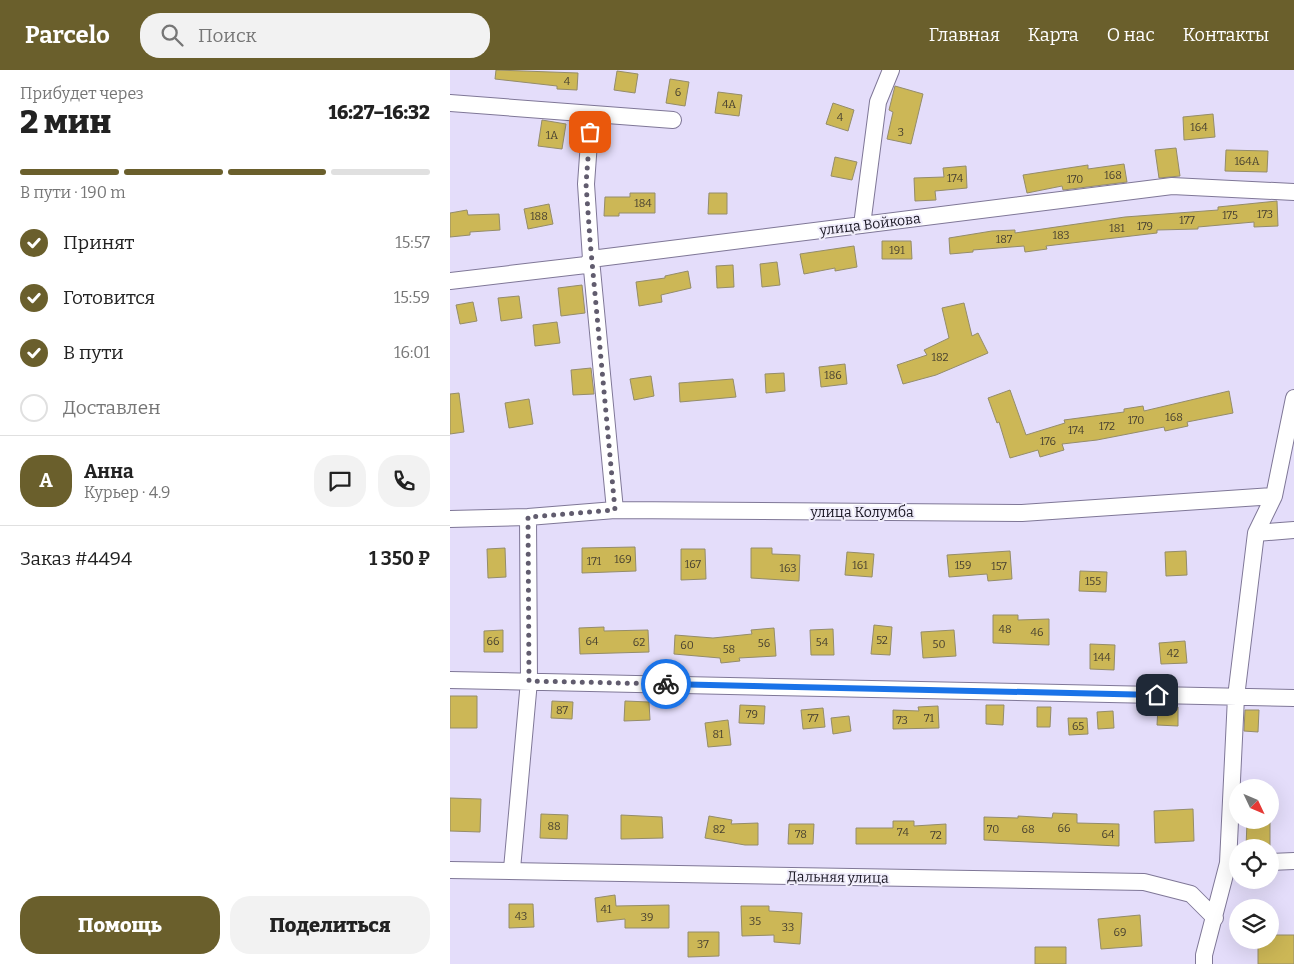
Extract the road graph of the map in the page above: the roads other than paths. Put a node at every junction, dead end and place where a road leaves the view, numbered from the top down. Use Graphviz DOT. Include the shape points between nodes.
graph roads {
  1 [pos="891,70"];
  2 [pos="450,103"];
  3 [pos="591,114"];
  4 [pos="674,120"];
  5 [pos="1294,192"];
  6 [pos="862,225"];
  7 [pos="591,259"];
  8 [pos="450,280"];
  9 [pos="1294,398"];
  10 [pos="1274,496"];
  11 [pos="615,510"];
  12 [pos="528,517"];
  13 [pos="450,519"];
  14 [pos="1294,530"];
  15 [pos="1256,533"];
  16 [pos="450,680"];
  17 [pos="529,681"];
  18 [pos="1236,697"];
  19 [pos="1294,698"];
  20 [pos="1233,839"];
  21 [pos="1294,861"];
  22 [pos="1279,862"];
  23 [pos="512,869"];
  24 [pos="450,870"];
  25 [pos="1229,875"];
  26 [pos="1215,918"];
  27 [pos="1204,964"];
  1 -- 6 [label="street" via="878,102"];
  2 -- 3 [label="street"];
  3 -- 4 [label="street"];
  3 -- 7 [label="street" via="586,184"];
  5 -- 6 [label="street, улица Войкова" via="1172,186"];
  6 -- 7 [label="street, улица Войкова"];
  7 -- 8 [label="street, улица Войкова" via="586,265"];
  7 -- 11 [label="street"];
  9 -- 10 [label="street"];
  10 -- 11 [label="street, улица Колумба" via="1022,513"];
  10 -- 15 [label="street"];
  11 -- 12 [label="street, улица Колумба"];
  12 -- 13 [label="street, улица Колумба"];
  12 -- 17 [label="street"];
  14 -- 15 [label="street"];
  15 -- 18 [label="street"];
  16 -- 17 [label="street"];
  17 -- 18 [label="street"];
  17 -- 23 [label="street"];
  18 -- 19 [label="street"];
  18 -- 20 [label="street"];
  21 -- 22 [label="street"];
  23 -- 24 [label="street, Дальняя улица"];
  23 -- 26 [label="street, Дальняя улица" via="1144,882 1190,894"];
  25 -- 26 [label="street"];
  26 -- 27 [label="street"];
}
